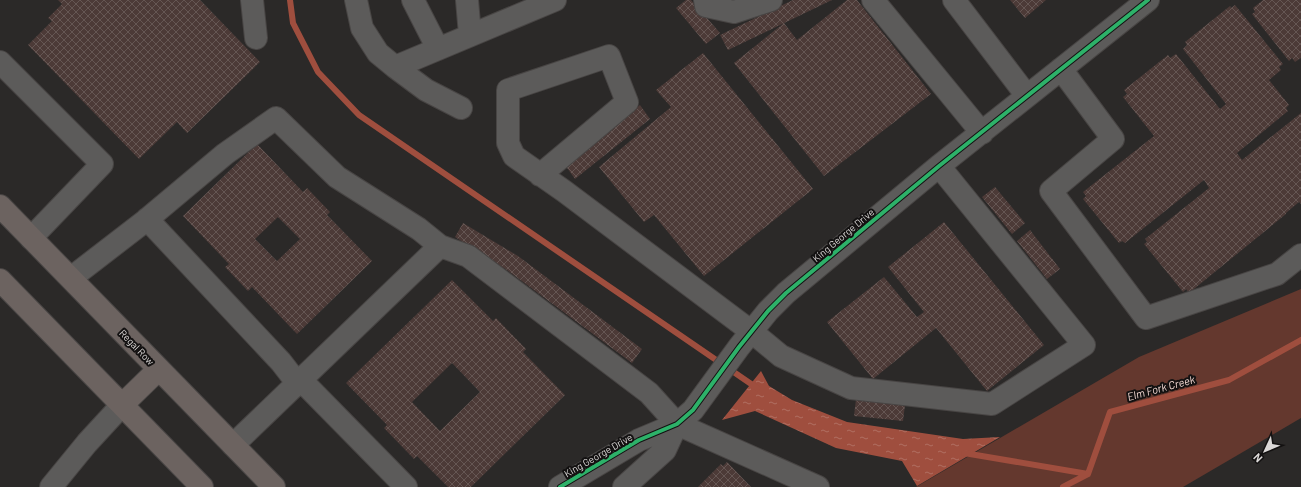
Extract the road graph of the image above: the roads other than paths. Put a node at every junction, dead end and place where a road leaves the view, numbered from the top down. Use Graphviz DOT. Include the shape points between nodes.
graph roads {
  1 [pos="252,0"];
  2 [pos="356,0"];
  3 [pos="413,0"];
  4 [pos="467,0"];
  5 [pos="555,0"];
  6 [pos="705,0"];
  7 [pos="771,0"];
  8 [pos="873,0"];
  9 [pos="954,0"];
  10 [pos="1148,0"];
  11 [pos="519,7"];
  12 [pos="470,35"];
  13 [pos="256,38"];
  14 [pos="438,49"];
  15 [pos="0,62"];
  16 [pos="395,67"];
  17 [pos="1061,69"];
  18 [pos="1027,96"];
  19 [pos="461,108"];
  20 [pos="982,133"];
  21 [pos="939,166"];
  22 [pos="540,175"];
  23 [pos="0,206"];
  24 [pos="147,220"];
  25 [pos="31,238"];
  26 [pos="440,246"];
  27 [pos="1301,256"];
  28 [pos="71,278"];
  29 [pos="0,280"];
  30 [pos="745,340"];
  31 [pos="158,369"];
  32 [pos="299,382"];
  33 [pos="122,405"];
  34 [pos="685,417"];
  35 [pos="233,446"];
  36 [pos="51,487"];
  37 [pos="202,487"];
  38 [pos="274,487"];
  39 [pos="406,487"];
  40 [pos="560,487"];
  41 [pos="624,487"];
  42 [pos="818,487"];
  1 -- 13 [label="street"];
  2 -- 16 [label="street" via="362,28 378,53"];
  3 -- 14 [label="street"];
  4 -- 12 [label="street"];
  5 -- 11 [label="street"];
  6 -- 7 [label="street" via="706,6 734,12"];
  8 -- 20 [label="street"];
  9 -- 18 [label="street"];
  10 -- 17 [label="street, King George Drive"];
  11 -- 12 [label="street"];
  12 -- 14 [label="street"];
  14 -- 16 [label="street"];
  15 -- 25 [label="street" via="102,164"];
  16 -- 19 [label="street" via="426,90"];
  17 -- 18 [label="street, King George Drive"];
  17 -- 27 [label="street" via="1113,139 1052,191 1146,318 1277,274"];
  18 -- 20 [label="street, King George Drive"];
  20 -- 21 [label="street, King George Drive"];
  21 -- 30 [label="street, King George Drive" via="786,293"];
  21 -- 30 [label="street" via="1084,345 992,404 851,388"];
  22 -- 22 [label="street" via="514,156 508,143 508,90 609,56 626,102"];
  22 -- 30 [label="street" via="564,191"];
  23 -- 25 [label="main road, Regal Row"];
  24 -- 26 [label="street" via="225,154 276,118 337,177 419,229"];
  24 -- 28 [label="street"];
  24 -- 32 [label="street"];
  25 -- 28 [label="main road, Regal Row"];
  26 -- 32 [label="street"];
  26 -- 34 [label="street" via="468,256 649,393"];
  28 -- 31 [label="main road, Regal Row"];
  29 -- 33 [label="main road"];
  30 -- 34 [label="street, King George Drive"];
  31 -- 33 [label="main road"];
  31 -- 35 [label="main road, Regal Row"];
  32 -- 35 [label="street"];
  32 -- 39 [label="street"];
  33 -- 36 [label="street"];
  33 -- 37 [label="main road"];
  34 -- 40 [label="street, King George Drive" via="639,440"];
  34 -- 41 [label="street, King George Drive" via="665,450"];
  34 -- 42 [label="street"];
  35 -- 38 [label="main road, Regal Row"];
}
